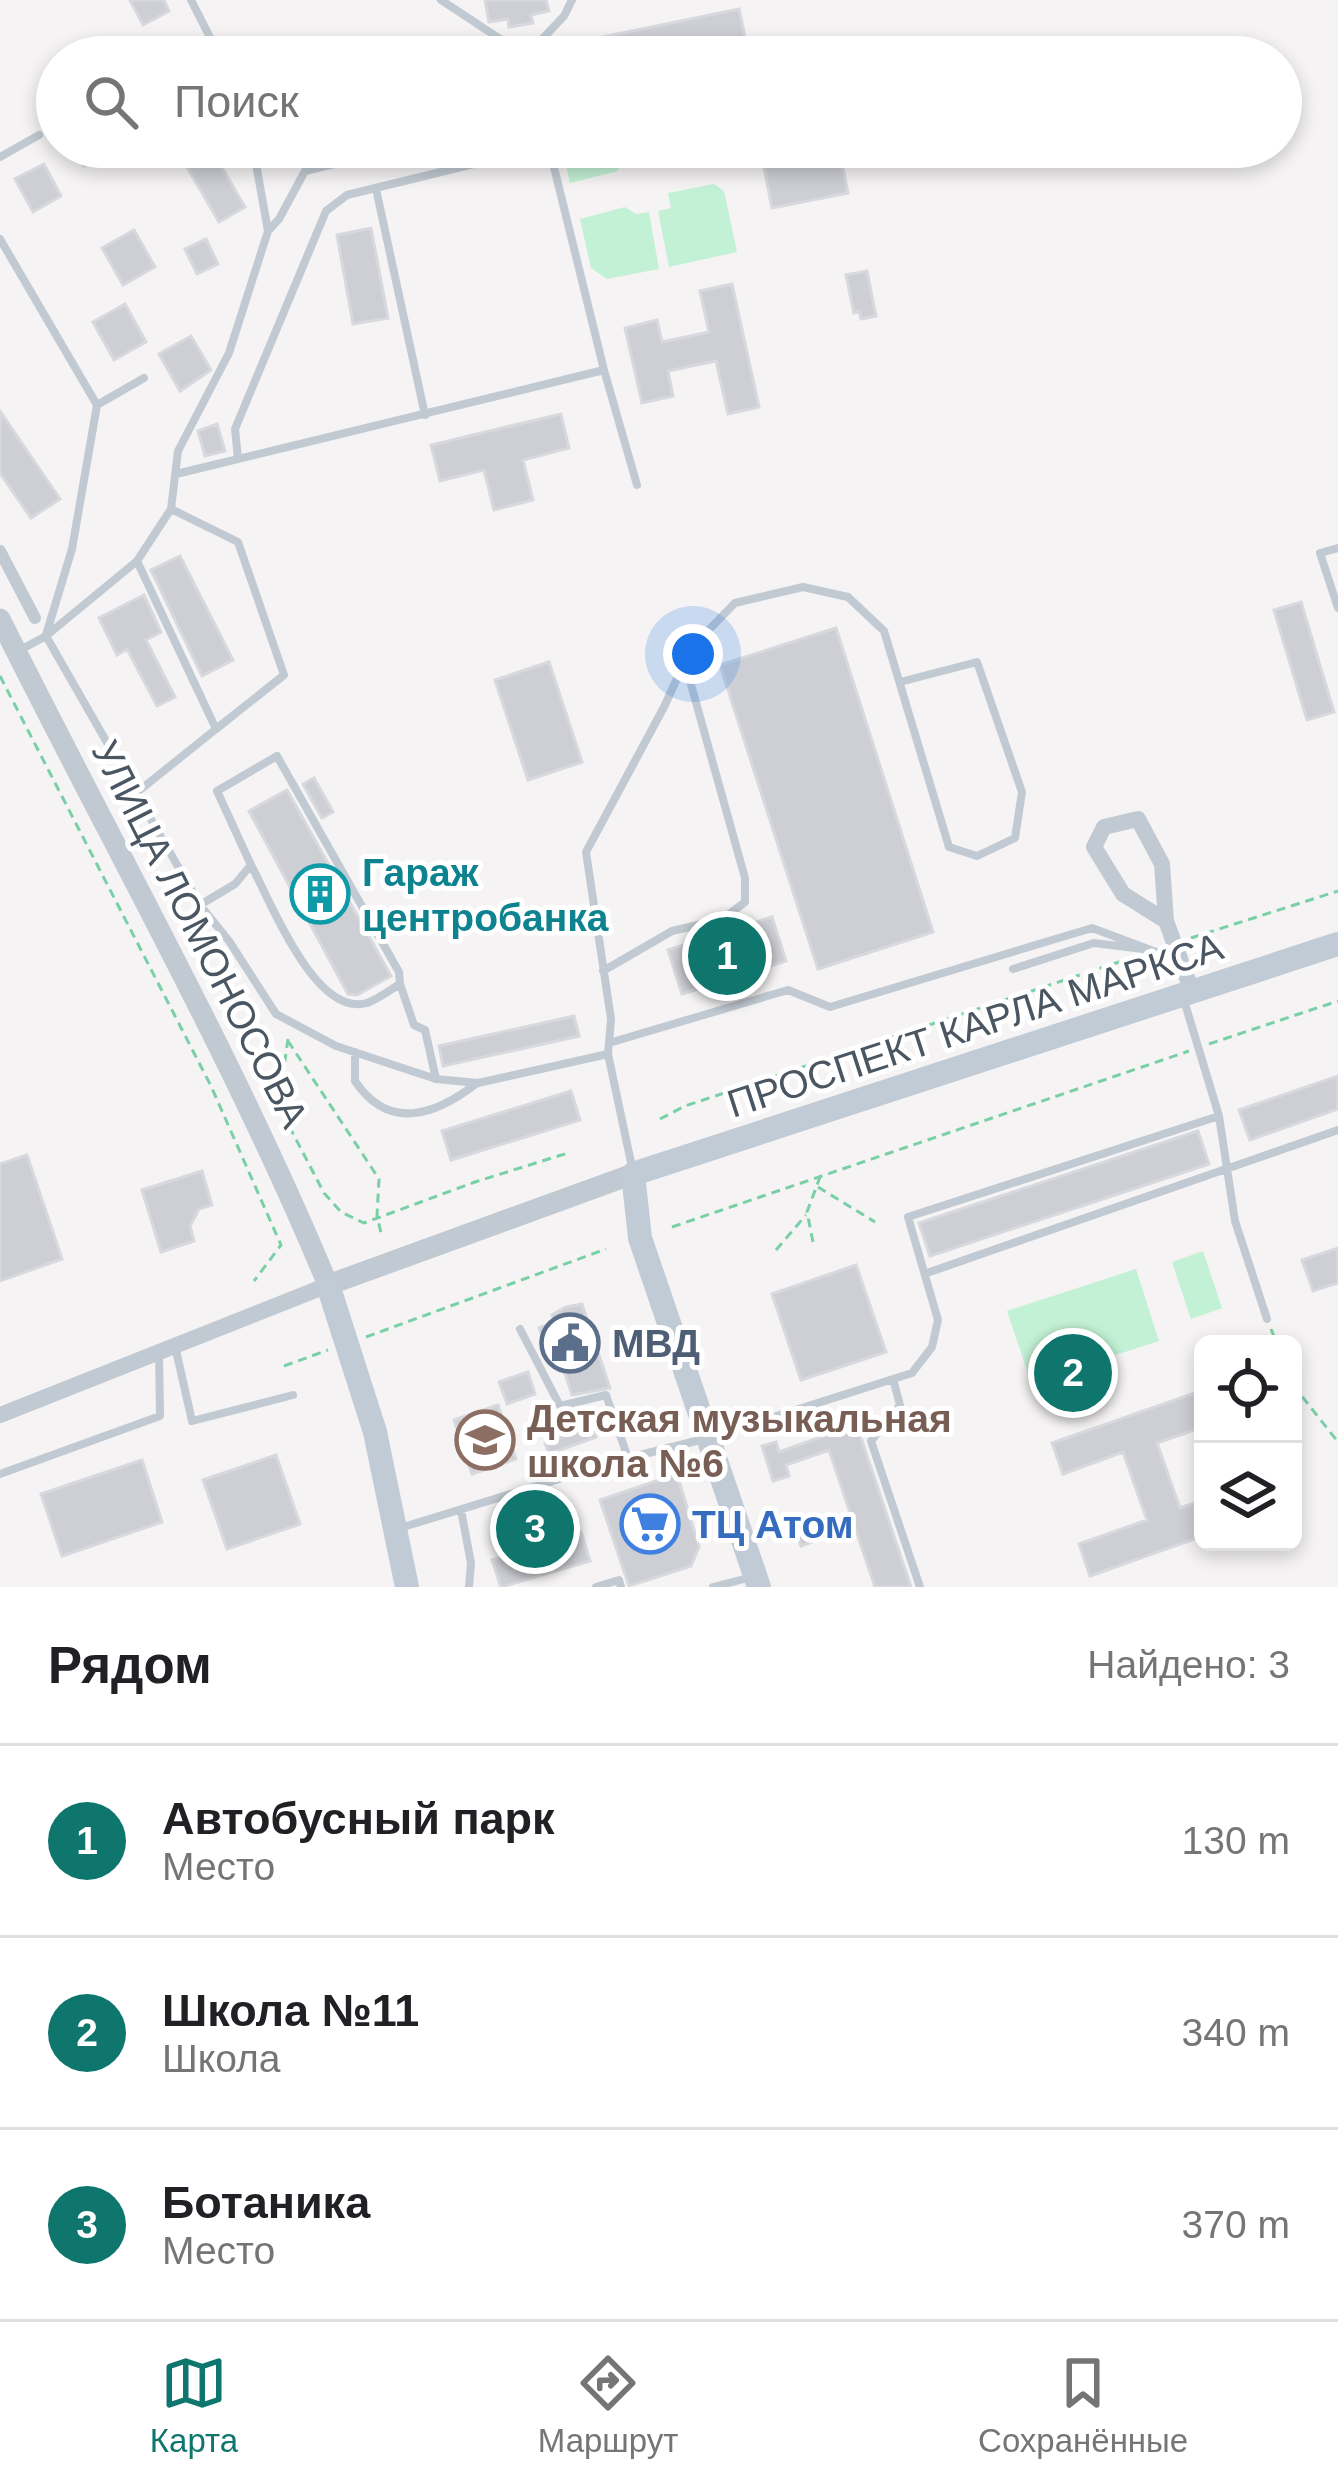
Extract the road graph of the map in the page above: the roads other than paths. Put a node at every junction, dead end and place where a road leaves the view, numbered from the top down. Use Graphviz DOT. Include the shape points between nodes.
graph roads {
  1 [pos="191,0"];
  2 [pos="441,0"];
  3 [pos="572,0"];
  4 [pos="209,36"];
  5 [pos="496,36"];
  6 [pos="545,36"];
  7 [pos="36,137"];
  8 [pos="0,157"];
  9 [pos="257,168"];
  10 [pos="318,168"];
  11 [pos="459,168"];
  12 [pos="554,168"];
  13 [pos="376,189"];
  14 [pos="268,231"];
  15 [pos="0,238"];
  16 [pos="604,370"];
  17 [pos="144,378"];
  18 [pos="97,405"];
  19 [pos="425,415"];
  20 [pos="238,459"];
  21 [pos="176,474"];
  22 [pos="637,485"];
  23 [pos="171,508"];
  24 [pos="1338,548"];
  25 [pos="0,551"];
  26 [pos="137,561"];
  27 [pos="1338,608"];
  28 [pos="35,618"];
  29 [pos="0,619"];
  30 [pos="46,636"];
  31 [pos="16,652"];
  32 [pos="685,661"];
  33 [pos="900,682"];
  34 [pos="216,729"];
  35 [pos="135,794"];
  36 [pos="251,865"];
  37 [pos="200,905"];
  38 [pos="1166,921"];
  39 [pos="1338,944"];
  40 [pos="1166,947"];
  41 [pos="1013,969"];
  42 [pos="603,971"];
  43 [pos="400,984"];
  44 [pos="1188,996"];
  45 [pos="609,1043"];
  46 [pos="355,1052"];
  47 [pos="608,1054"];
  48 [pos="436,1078"];
  49 [pos="478,1083"];
  50 [pos="1219,1116"];
  51 [pos="1338,1130"];
  52 [pos="1227,1169"];
  53 [pos="633,1174"];
  54 [pos="927,1273"];
  55 [pos="328,1285"];
  56 [pos="1267,1319"];
  57 [pos="520,1329"];
  58 [pos="167,1347"];
  59 [pos="893,1379"];
  60 [pos="293,1395"];
  61 [pos="0,1415"];
  62 [pos="708,1438"];
  63 [pos="628,1458"];
  64 [pos="0,1474"];
  65 [pos="460,1510"];
  66 [pos="398,1529"];
  67 [pos="757,1581"];
  68 [pos="407,1587"];
  69 [pos="469,1587"];
  70 [pos="596,1587"];
  71 [pos="621,1587"];
  72 [pos="713,1587"];
  73 [pos="920,1587"];
  1 -- 4 [label="lane"];
  2 -- 5 [label="lane"];
  3 -- 6 [label="lane"];
  7 -- 8 [label="lane"];
  9 -- 14 [label="lane"];
  10 -- 14 [label="lane" via="305,171"];
  11 -- 13 [label="lane"];
  12 -- 16 [label="lane"];
  13 -- 19 [label="lane"];
  13 -- 20 [label="lane" via="347,195 326,211 235,429"];
  14 -- 21 [label="lane" via="229,352 178,451"];
  15 -- 18 [label="lane"];
  16 -- 19 [label="lane"];
  16 -- 22 [label="lane"];
  17 -- 18 [label="lane"];
  18 -- 30 [label="lane" via="72,549"];
  19 -- 20 [label="lane"];
  20 -- 21 [label="lane"];
  21 -- 23 [label="lane"];
  23 -- 26 [label="lane"];
  23 -- 34 [label="lane" via="238,542 284,675"];
  24 -- 27 [label="lane" via="1320,553"];
  25 -- 28 [label="street"];
  26 -- 30 [label="lane"];
  26 -- 34 [label="lane"];
  29 -- 31 [label="street, УЛИЦА ЛОМОНОСОВА"];
  30 -- 31 [label="lane"];
  30 -- 35 [label="lane"];
  31 -- 55 [label="street, УЛИЦА ЛОМОНОСОВА" via="175,956"];
  32 -- 33 [label="lane" via="735,603 803,587 848,597 884,631"];
  32 -- 42 [label="lane" via="586,852"];
  32 -- 42 [label="lane" via="745,902"];
  33 -- 33 [label="lane" via="949,847 977,856 1015,838 1022,792 977,662"];
  34 -- 35 [label="lane"];
  35 -- 37 [label="lane"];
  36 -- 37 [label="lane"];
  36 -- 43 [label="lane" via="318,986 364,1004"];
  36 -- 43 [label="lane" via="217,791 277,756"];
  37 -- 46 [label="lane" via="275,1014"];
  38 -- 38 [label="street" via="1123,894 1094,848 1104,827 1138,819 1162,864"];
  38 -- 40 [label="street"];
  39 -- 44 [label="main road, ПРОСПЕКТ КАРЛА МАРКСА"];
  40 -- 41 [label="lane" via="1094,944"];
  40 -- 44 [label="street" via="1181,963"];
  40 -- 45 [label="lane" via="1092,928 830,1006 788,990"];
  42 -- 45 [label="lane"];
  43 -- 48 [label="lane"];
  44 -- 50 [label="lane"];
  44 -- 53 [label="main road, ПРОСПЕКТ КАРЛА МАРКСА"];
  45 -- 47 [label="lane"];
  46 -- 48 [label="lane"];
  46 -- 49 [label="lane" via="355,1081 383,1110 449,1105"];
  47 -- 49 [label="lane"];
  47 -- 53 [label="lane"];
  48 -- 49 [label="lane"];
  50 -- 52 [label="lane"];
  50 -- 54 [label="lane" via="908,1217"];
  51 -- 52 [label="lane"];
  52 -- 54 [label="lane"];
  52 -- 56 [label="lane"];
  53 -- 55 [label="street, ПРОСПЕКТ КАРЛА МАРКСА"];
  53 -- 62 [label="main road" via="640,1238"];
  54 -- 59 [label="lane" via="938,1320 932,1347 912,1373"];
  55 -- 58 [label="street, ПРОСПЕКТ КАРЛА МАРКСА"];
  55 -- 66 [label="main road"];
  57 -- 63 [label="lane" via="560,1406 606,1395"];
  58 -- 60 [label="lane" via="192,1421"];
  58 -- 61 [label="street, ПРОСПЕКТ КАРЛА МАРКСА"];
  58 -- 64 [label="lane" via="160,1416"];
  59 -- 62 [label="lane"];
  59 -- 73 [label="lane" via="900,1405 871,1441"];
  62 -- 63 [label="lane"];
  62 -- 67 [label="main road"];
  63 -- 65 [label="lane"];
  65 -- 66 [label="lane"];
  65 -- 69 [label="lane"];
  66 -- 68 [label="main road"];
  67 -- 72 [label="lane"];
  70 -- 71 [label="lane" via="619,1580"];
}
